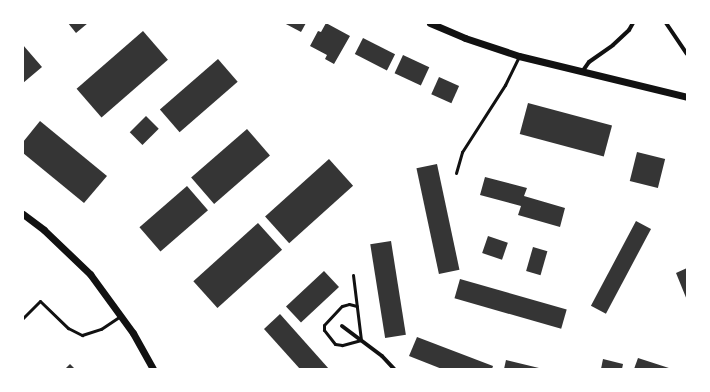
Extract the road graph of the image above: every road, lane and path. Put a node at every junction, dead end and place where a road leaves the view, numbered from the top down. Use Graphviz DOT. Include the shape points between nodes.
graph roads {
  1 [pos="430,23"];
  2 [pos="633,23"];
  3 [pos="666,23"];
  4 [pos="687,54"];
  5 [pos="519,56"];
  6 [pos="582,72"];
  7 [pos="687,97"];
  8 [pos="456,173"];
  9 [pos="23,214"];
  10 [pos="353,275"];
  11 [pos="357,306"];
  12 [pos="121,315"];
  13 [pos="23,318"];
  14 [pos="342,326"];
  15 [pos="361,340"];
  16 [pos="152,369"];
  17 [pos="394,369"];
  1 -- 5 [label="street"];
  2 -- 6 [label="street" via="629,30 589,62"];
  3 -- 4 [label="street"];
  5 -- 6 [label="street"];
  5 -- 8 [label="lane" via="506,85 462,152"];
  6 -- 7 [label="street"];
  9 -- 12 [label="street" via="44,230 90,274"];
  10 -- 11 [label="lane"];
  11 -- 15 [label="lane"];
  11 -- 15 [label="lane" via="342,306 324,324 324,330 336,344"];
  12 -- 13 [label="lane" via="101,329 82,335 68,328 40,301"];
  12 -- 16 [label="street"];
  14 -- 15 [label="street"];
  15 -- 17 [label="street"];
}
